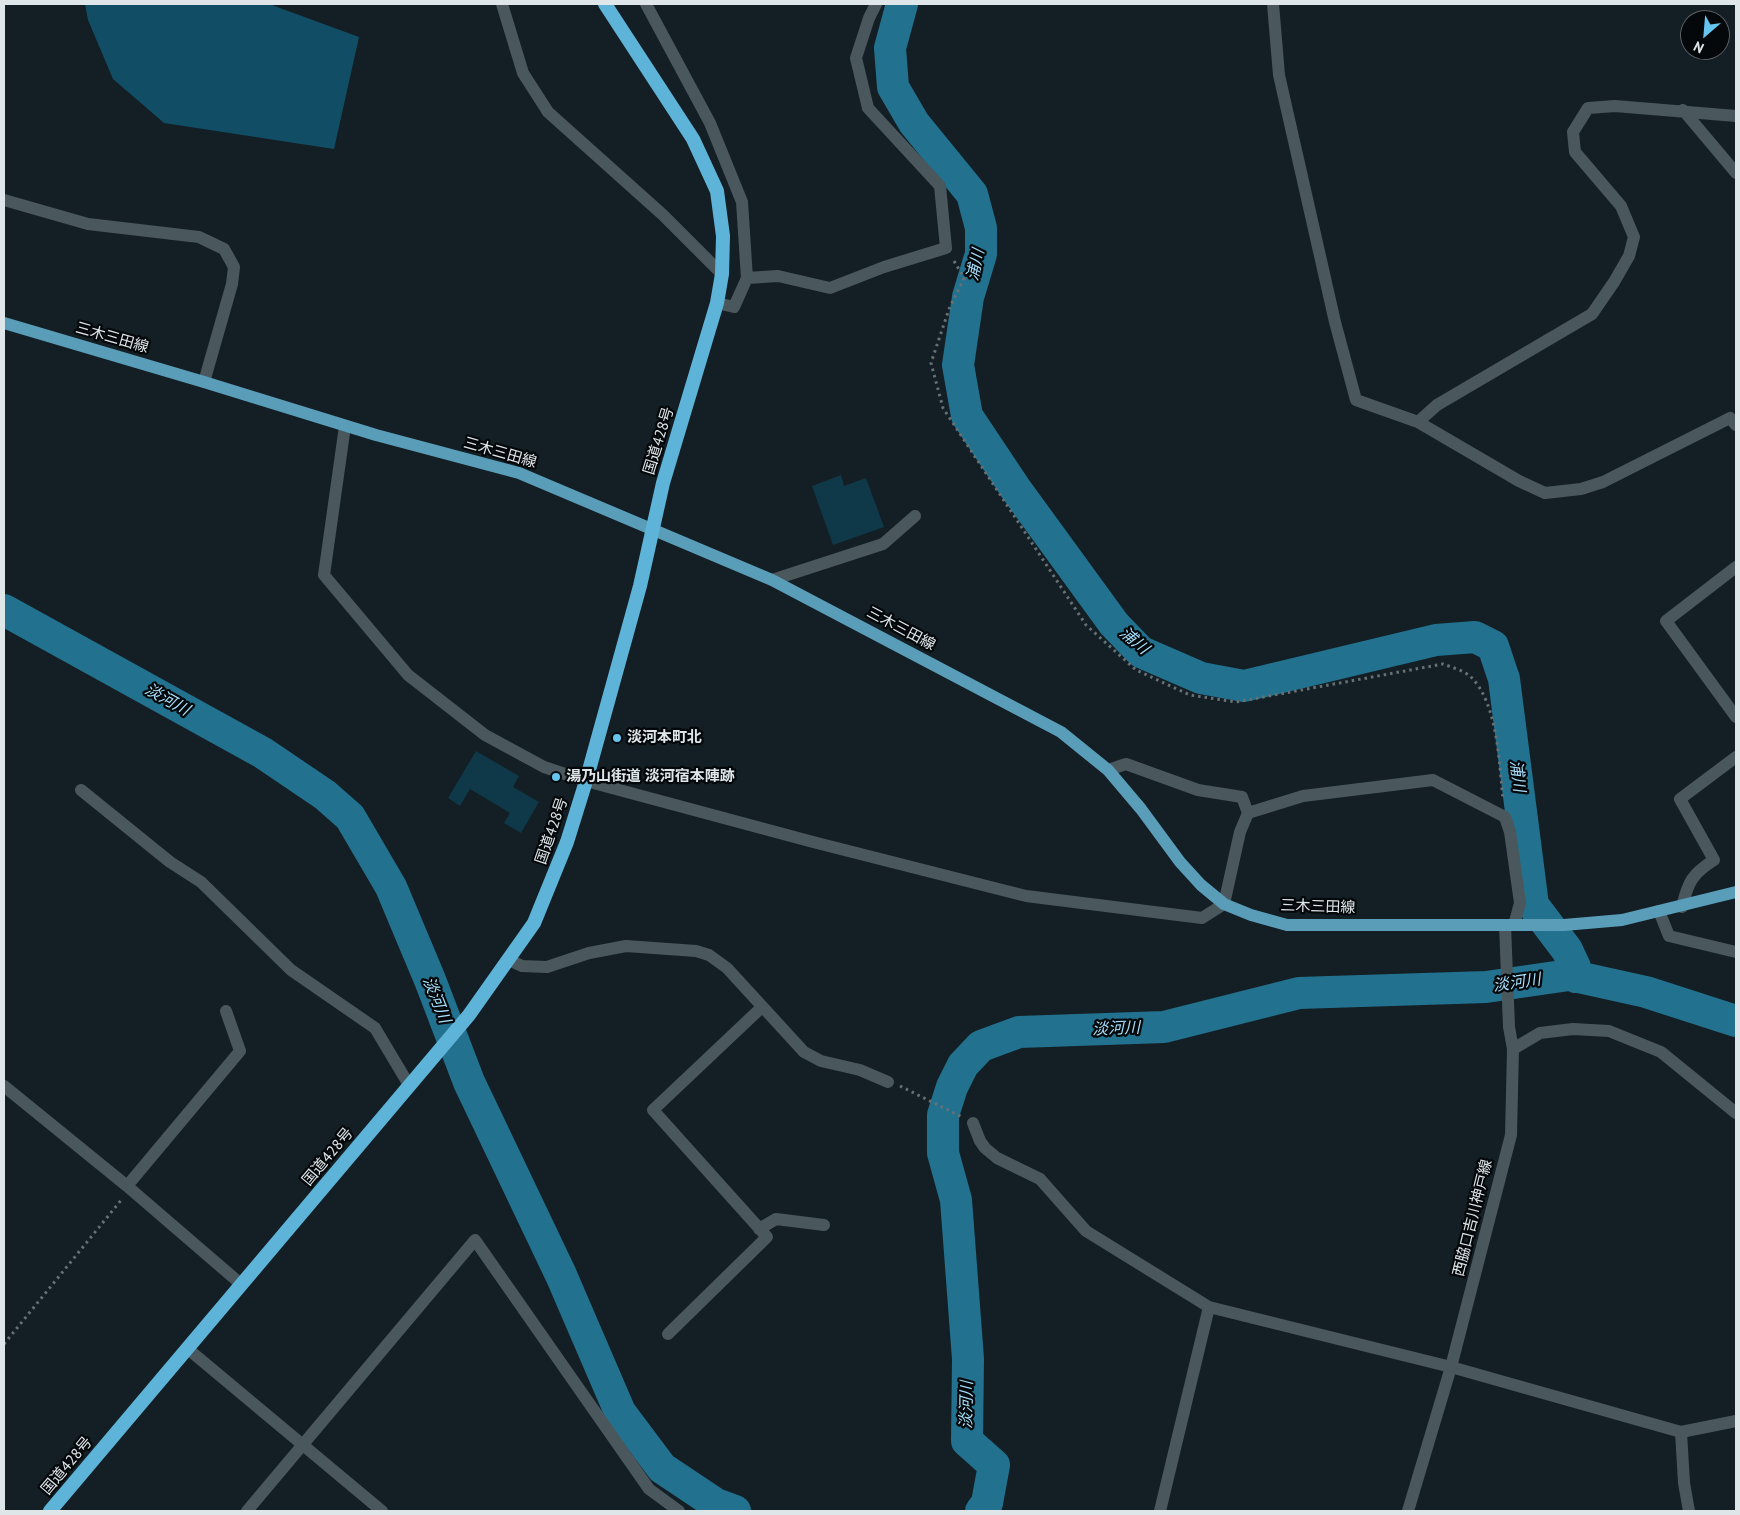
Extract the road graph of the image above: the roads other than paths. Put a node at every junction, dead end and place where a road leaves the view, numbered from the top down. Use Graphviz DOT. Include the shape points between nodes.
graph roads {
  1 [pos="502,4"];
  2 [pos="605,4"];
  3 [pos="646,4"];
  4 [pos="876,4"];
  5 [pos="1273,4"];
  6 [pos="1683,110"];
  7 [pos="1736,116"];
  8 [pos="1736,173"];
  9 [pos="4,200"];
  10 [pos="722,274"];
  11 [pos="747,278"];
  12 [pos="718,303"];
  13 [pos="4,324"];
  14 [pos="204,382"];
  15 [pos="1418,422"];
  16 [pos="345,426"];
  17 [pos="1736,426"];
  18 [pos="915,516"];
  19 [pos="654,530"];
  20 [pos="1736,567"];
  21 [pos="772,580"];
  22 [pos="1736,717"];
  23 [pos="1736,756"];
  24 [pos="1108,770"];
  25 [pos="586,781"];
  26 [pos="81,790"];
  27 [pos="1248,813"];
  28 [pos="1736,892"];
  29 [pos="1224,904"];
  30 [pos="1682,907"];
  31 [pos="1659,911"];
  32 [pos="1509,925"];
  33 [pos="1736,952"];
  34 [pos="509,960"];
  35 [pos="762,1007"];
  36 [pos="226,1011"];
  37 [pos="1513,1049"];
  38 [pos="412,1082"];
  39 [pos="888,1082"];
  40 [pos="4,1086"];
  41 [pos="1736,1112"];
  42 [pos="973,1123"];
  43 [pos="128,1188"];
  44 [pos="824,1224"];
  45 [pos="760,1229"];
  46 [pos="242,1286"];
  47 [pos="1210,1307"];
  48 [pos="668,1334"];
  49 [pos="188,1349"];
  50 [pos="1451,1367"];
  51 [pos="1736,1421"];
  52 [pos="1681,1432"];
  53 [pos="302,1445"];
  54 [pos="50,1511"];
  55 [pos="247,1511"];
  56 [pos="382,1511"];
  57 [pos="679,1511"];
  58 [pos="1160,1511"];
  59 [pos="1408,1511"];
  60 [pos="1689,1511"];
  1 -- 10 [label="street" via="522,73 548,112"];
  2 -- 10 [label="highway, 国道428号" via="693,140 717,191"];
  3 -- 11 [label="street" via="710,123 742,202"];
  4 -- 11 [label="street" via="856,58 868,108 940,186 946,248 830,288 778,276"];
  5 -- 15 [label="street" via="1279,75 1356,400"];
  6 -- 7 [label="street"];
  6 -- 8 [label="street"];
  6 -- 15 [label="street" via="1615,106 1588,108 1573,132 1575,152 1621,206 1634,236 1629,256 1592,314 1437,405"];
  9 -- 14 [label="street" via="88,224 199,237 224,249 234,267 232,284"];
  10 -- 12 [label="highway, 国道428号"];
  11 -- 12 [label="street" via="734,307"];
  12 -- 19 [label="highway, 国道428号" via="663,483"];
  13 -- 14 [label="main road, 三木三田線"];
  14 -- 16 [label="main road, 三木三田線"];
  15 -- 17 [label="street" via="1519,481 1544,492 1580,489 1603,482 1730,418"];
  16 -- 19 [label="main road, 三木三田線" via="518,473"];
  16 -- 25 [label="street" via="324,575 408,675 485,735 544,767"];
  18 -- 21 [label="street" via="883,544"];
  19 -- 21 [label="main road, 三木三田線"];
  19 -- 25 [label="highway, 国道428号"];
  20 -- 22 [label="street" via="1666,621"];
  21 -- 24 [label="main road, 三木三田線" via="1060,732"];
  23 -- 30 [label="street" via="1680,799 1714,860 1699,870 1688,884"];
  24 -- 27 [label="street" via="1126,764 1198,790 1242,797"];
  24 -- 29 [label="main road, 三木三田線" via="1180,862"];
  25 -- 29 [label="street" via="1026,896 1202,918"];
  25 -- 34 [label="highway, 国道428号" via="567,842 534,923"];
  26 -- 38 [label="street" via="170,862 201,882 291,970 375,1028"];
  27 -- 29 [label="street" via="1240,832"];
  27 -- 32 [label="street, 西脇口吉川神戸線" via="1303,796 1433,780 1505,817 1520,903"];
  28 -- 30 [label="main road, 三木三田線"];
  29 -- 32 [label="main road, 三木三田線" via="1287,925"];
  30 -- 31 [label="main road, 三木三田線"];
  31 -- 32 [label="main road, 三木三田線" via="1622,920"];
  31 -- 33 [label="street" via="1669,936"];
  32 -- 37 [label="street, 西脇口吉川神戸線" via="1506,942 1509,1027"];
  34 -- 35 [label="street" via="522,966 546,967 589,953 626,946 696,951 727,968"];
  34 -- 38 [label="highway, 国道428号" via="469,1015"];
  35 -- 39 [label="street" via="804,1052 821,1061 860,1070"];
  35 -- 45 [label="street" via="653,1110"];
  36 -- 43 [label="street" via="240,1051"];
  37 -- 41 [label="street" via="1540,1033 1608,1031 1661,1052"];
  37 -- 50 [label="street, 西脇口吉川神戸線" via="1511,1136"];
  38 -- 46 [label="highway, 国道428号"];
  40 -- 43 [label="street"];
  42 -- 47 [label="street" via="985,1148 996,1158 1040,1179 1086,1231"];
  43 -- 46 [label="street"];
  44 -- 45 [label="street" via="776,1219"];
  45 -- 48 [label="street" via="767,1237"];
  46 -- 49 [label="highway, 国道428号"];
  47 -- 50 [label="street"];
  47 -- 58 [label="street"];
  49 -- 53 [label="street"];
  49 -- 54 [label="highway, 国道428号"];
  50 -- 52 [label="street"];
  50 -- 59 [label="street, 西脇口吉川神戸線"];
  51 -- 52 [label="street"];
  52 -- 60 [label="street"];
  53 -- 55 [label="street"];
  53 -- 56 [label="street"];
  53 -- 57 [label="street" via="475,1240 649,1489"];
}
